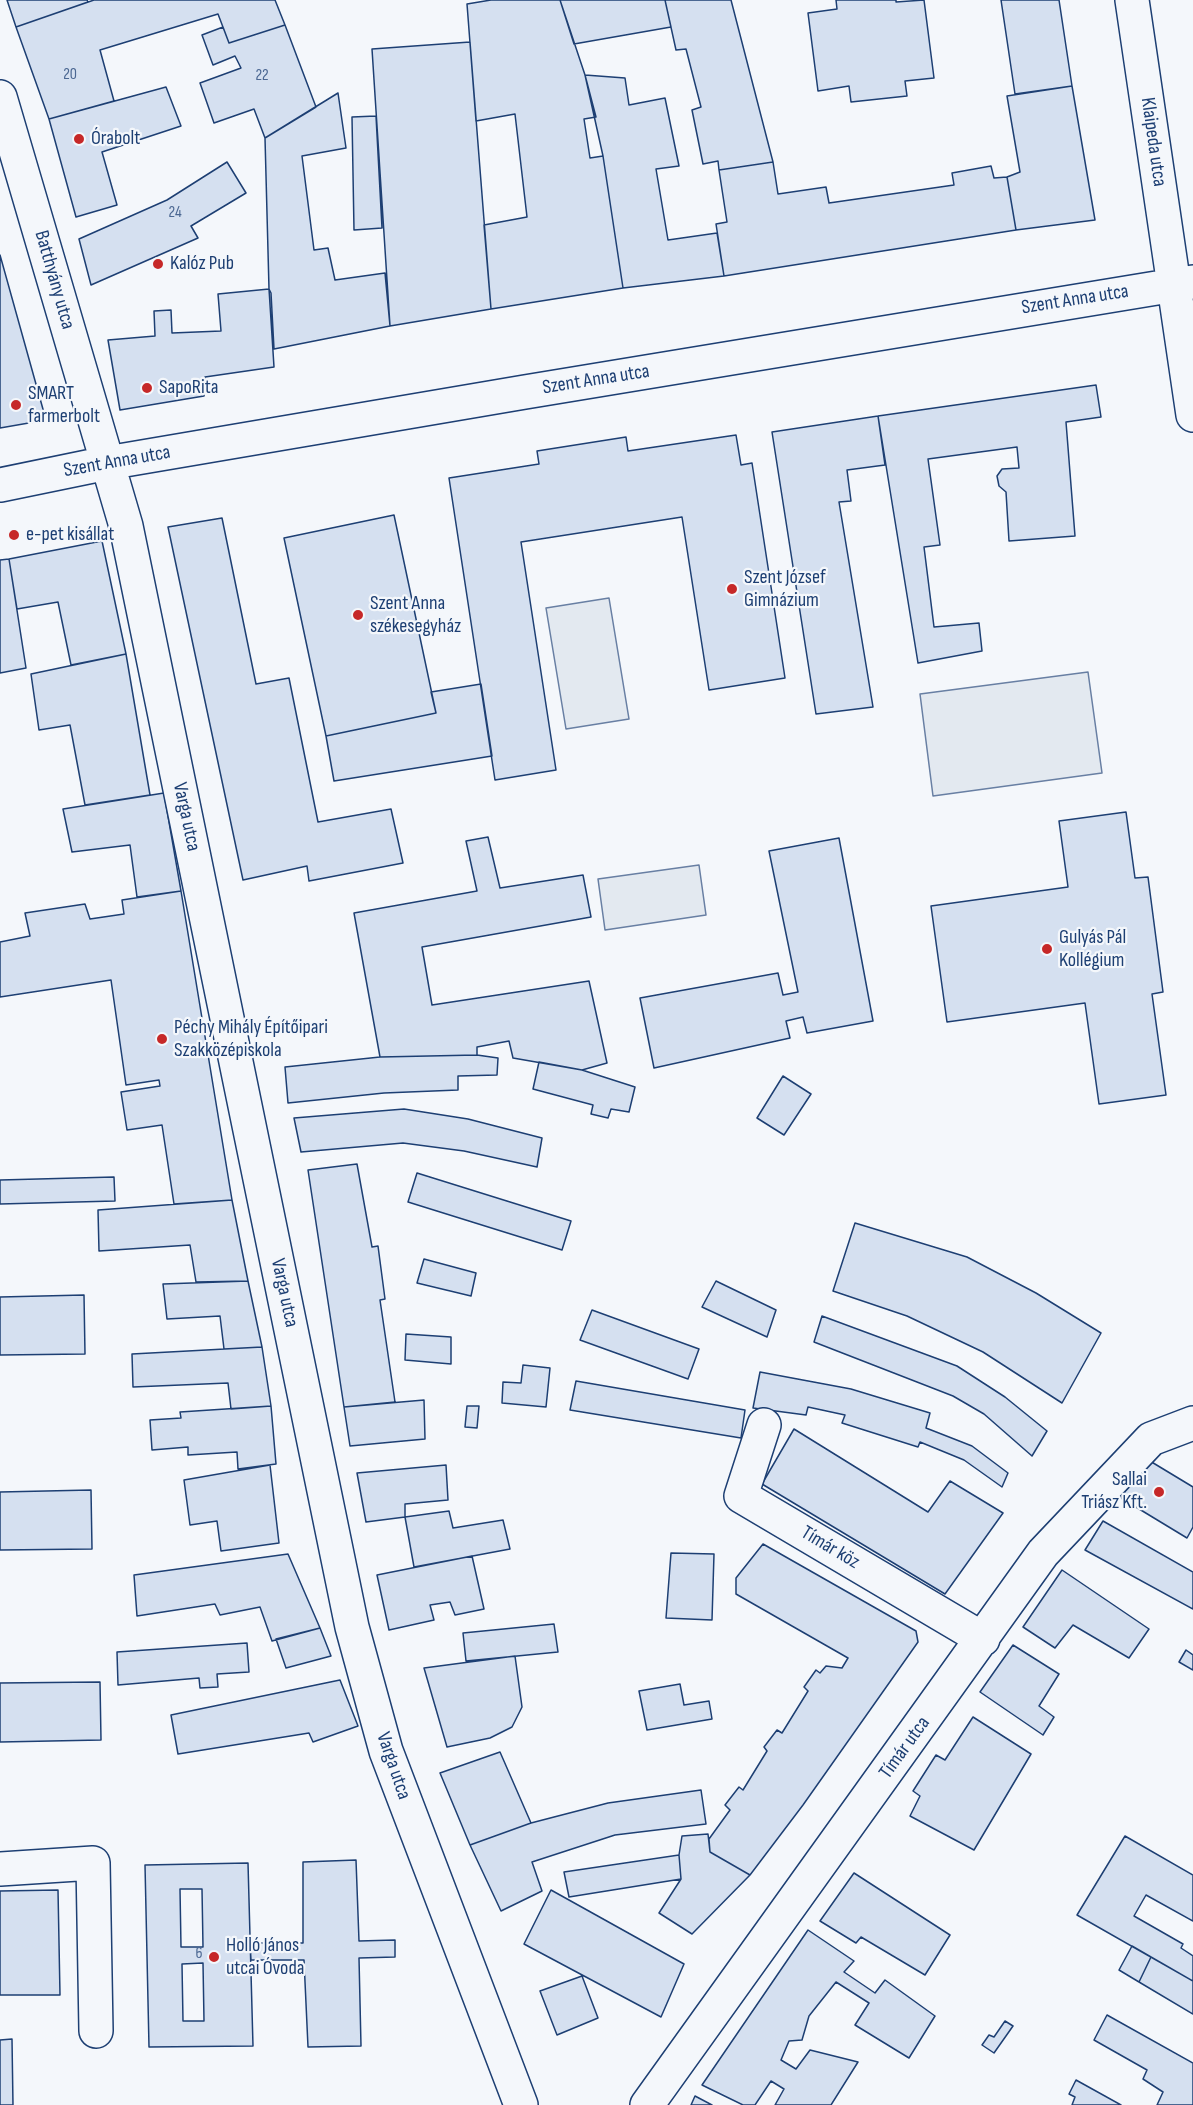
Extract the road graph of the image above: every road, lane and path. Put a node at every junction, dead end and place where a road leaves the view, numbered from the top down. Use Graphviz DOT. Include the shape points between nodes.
graph roads {
  1 [pos="1132,0"];
  2 [pos="0,97"];
  3 [pos="1183,283"];
  4 [pos="1193,415"];
  5 [pos="107,463"];
  6 [pos="0,484"];
  7 [pos="1193,1423"];
  8 [pos="764,1425"];
  9 [pos="983,1639"];
  10 [pos="0,1869"];
  11 [pos="96,2031"];
  12 [pos="521,2105"];
  13 [pos="647,2105"];
  1 -- 3 [label="street, Klaipeda utca"];
  2 -- 5 [label="street, Batthyány utca"];
  3 -- 4 [label="street, Klaipeda utca"];
  3 -- 5 [label="street, Szent Anna utca"];
  5 -- 6 [label="street, Szent Anna utca"];
  5 -- 12 [label="street, Varga utca" via="126,526 352,1627 386,1751"];
  7 -- 9 [label="street, Tímár utca" via="1151,1439 1043,1553"];
  8 -- 9 [label="street, Tímár köz" via="741,1496"];
  9 -- 13 [label="street, Tímár utca"];
  10 -- 11 [label="street" via="93,1863"];
}
